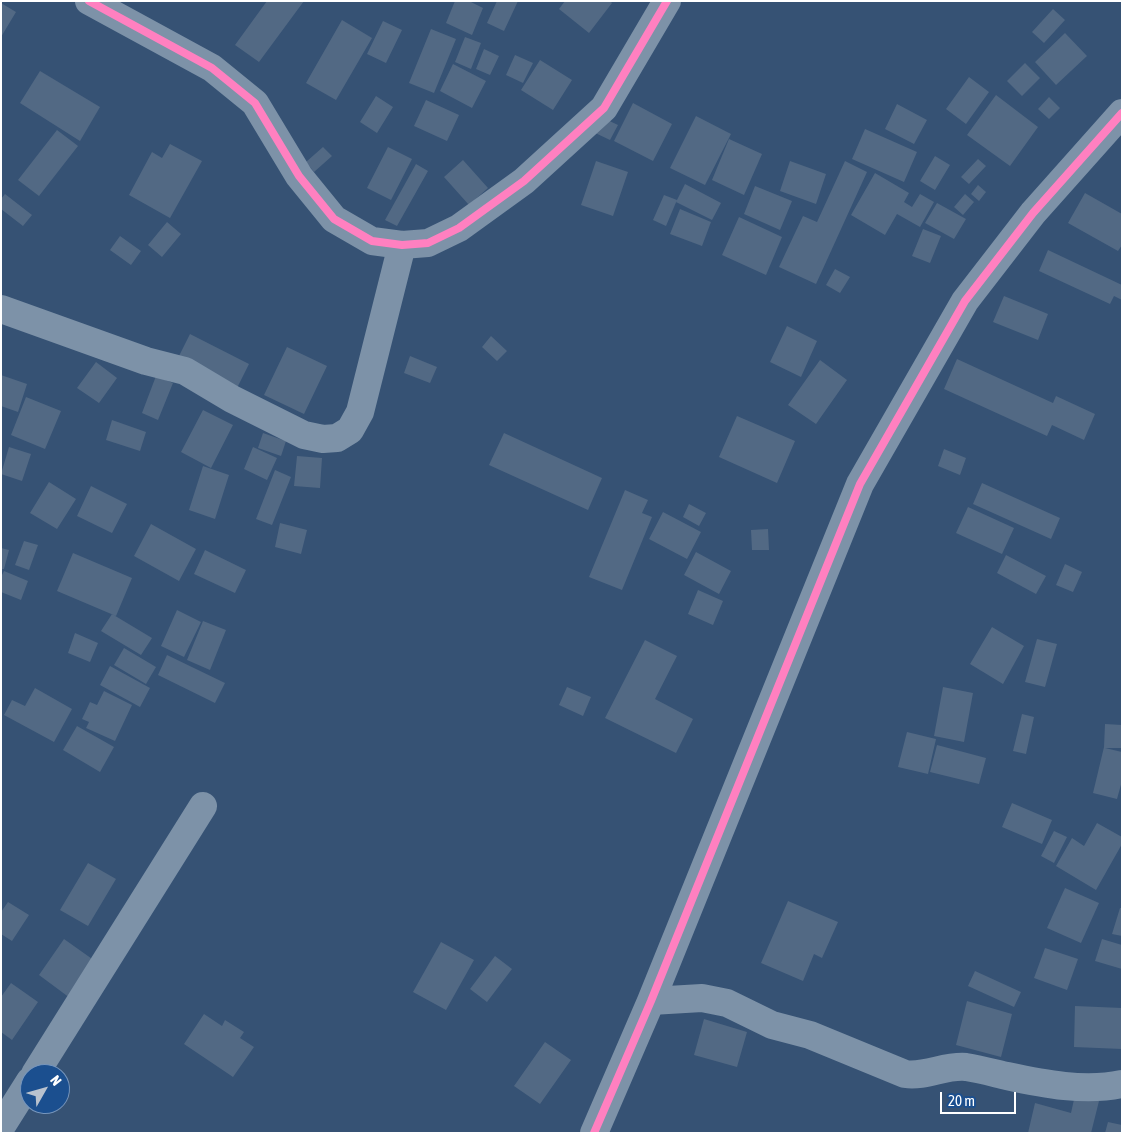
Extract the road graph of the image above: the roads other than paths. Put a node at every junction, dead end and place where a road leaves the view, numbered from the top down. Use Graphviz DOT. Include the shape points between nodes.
graph roads {
  1 [pos="89,1"];
  2 [pos="667,1"];
  3 [pos="1122,113"];
  4 [pos="402,245"];
  5 [pos="1,309"];
  6 [pos="203,806"];
  7 [pos="651,1001"];
  8 [pos="40,1064"];
  9 [pos="1122,1084"];
  10 [pos="20,1097"];
  11 [pos="1,1127"];
  12 [pos="594,1133"];
  1 -- 4 [label="street" via="212,68 255,103 299,176 334,219 372,241"];
  2 -- 4 [label="street" via="604,108 524,181 459,228 428,243"];
  3 -- 7 [label="street" via="1033,213 965,301 860,484"];
  4 -- 5 [label="street" via="360,412 350,430 337,438 322,440 304,435 185,371 146,361"];
  6 -- 8 [label="street"];
  7 -- 9 [label="street" via="702,998 727,1003 772,1025 810,1036 905,1074 920,1076 966,1067 1039,1083 1099,1087"];
  7 -- 12 [label="street"];
  10 -- 11 [label="street"];
}
